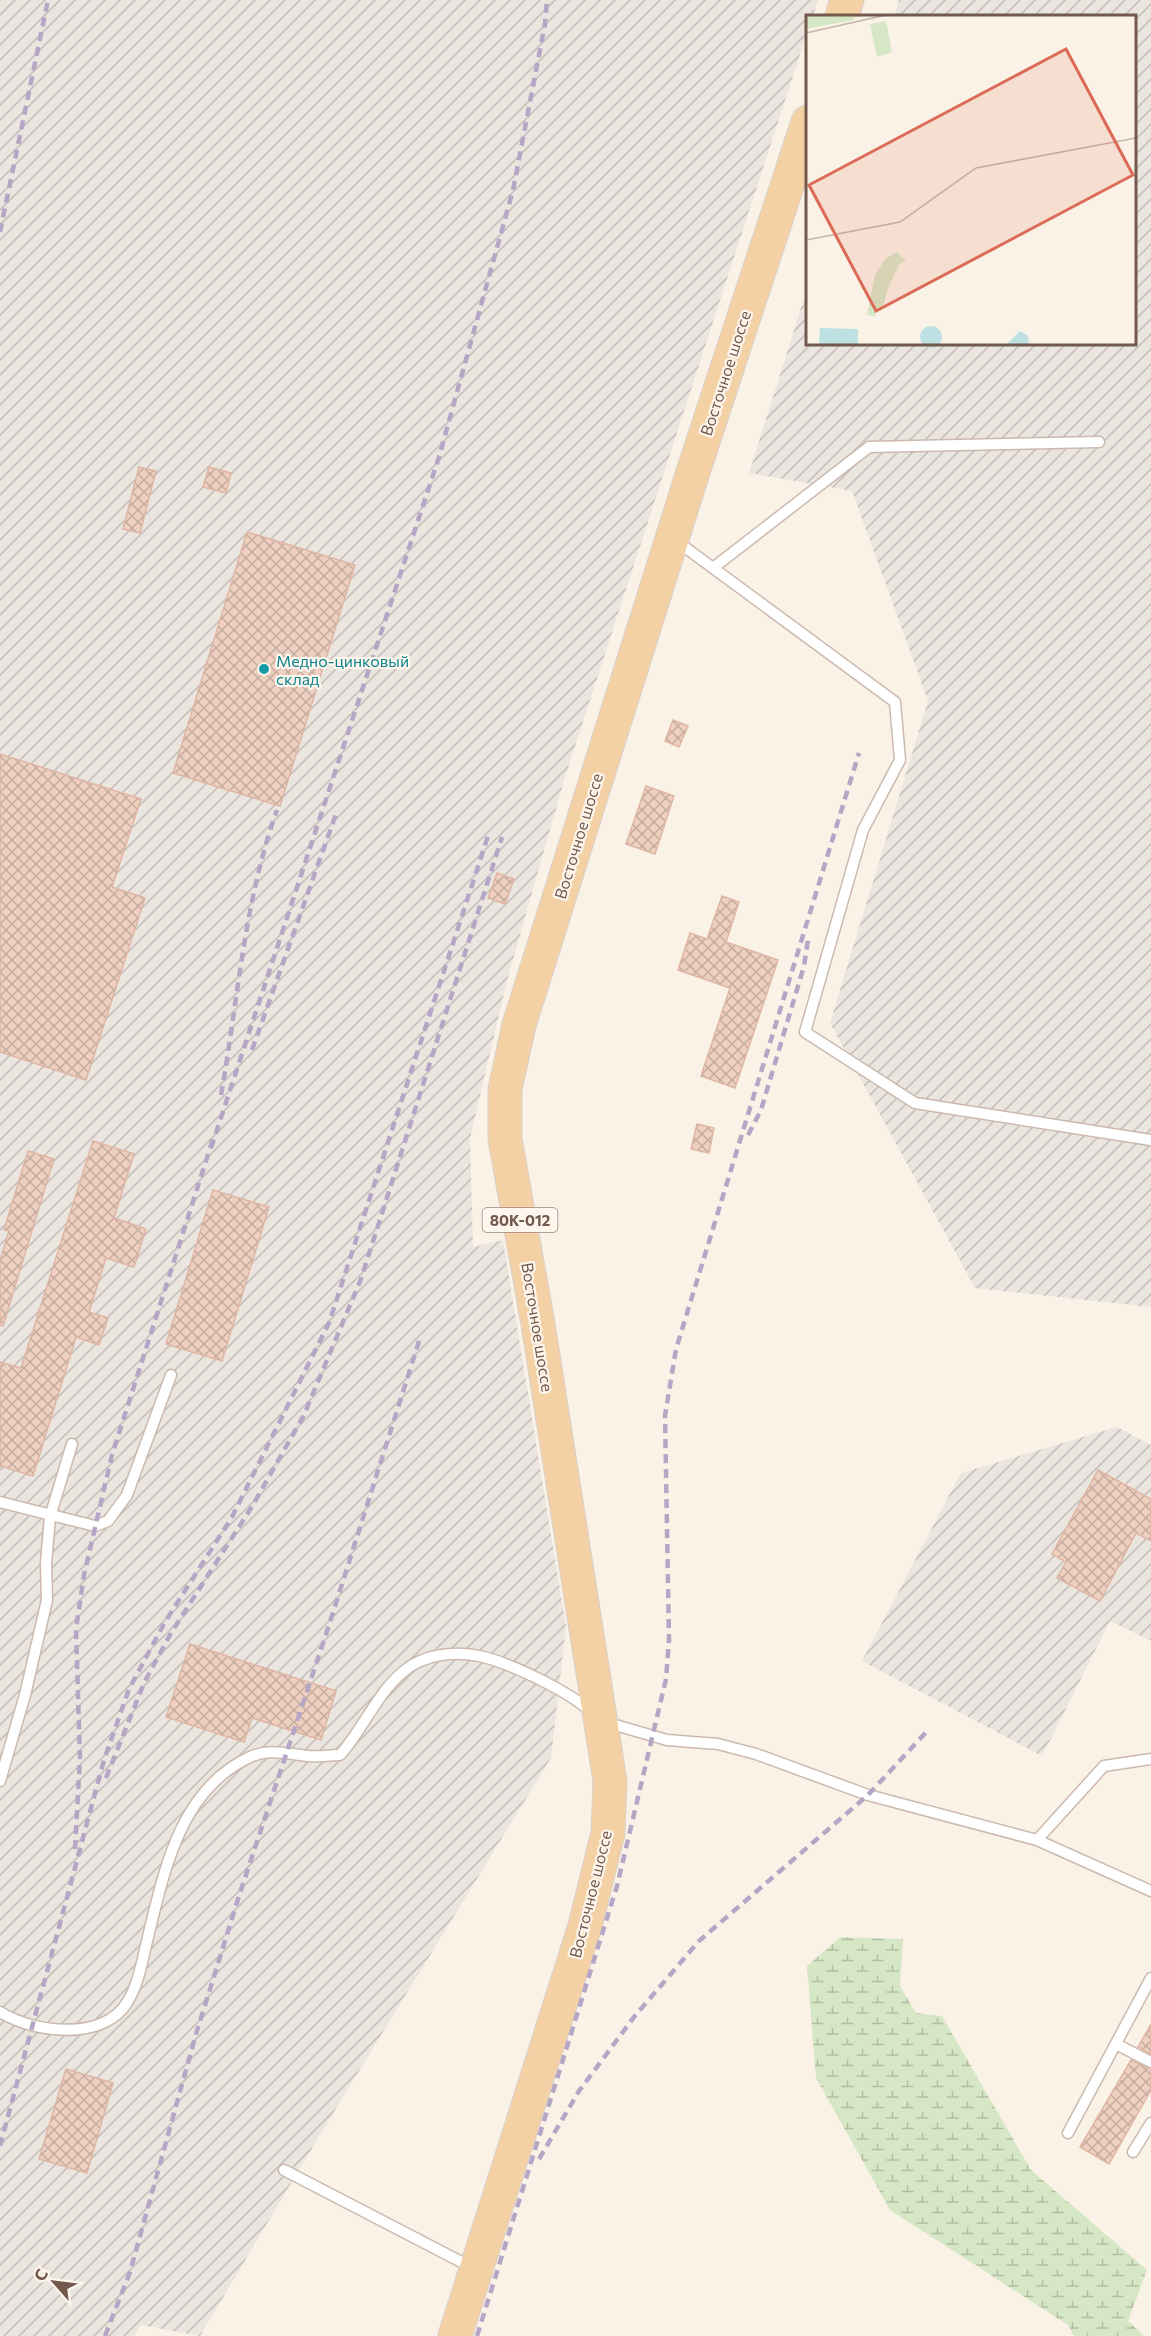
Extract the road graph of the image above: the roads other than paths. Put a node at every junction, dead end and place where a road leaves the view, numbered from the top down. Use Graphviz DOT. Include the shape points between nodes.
graph roads {
  1 [pos="847,0"];
  2 [pos="842,15"];
  3 [pos="806,125"];
  4 [pos="1099,442"];
  5 [pos="672,538"];
  6 [pos="713,568"];
  7 [pos="1151,1140"];
  8 [pos="171,1375"];
  9 [pos="72,1444"];
  10 [pos="0,1502"];
  11 [pos="50,1517"];
  12 [pos="600,1720"];
  13 [pos="1151,1759"];
  14 [pos="0,1781"];
  15 [pos="1037,1840"];
  16 [pos="1151,1891"];
  17 [pos="1151,1978"];
  18 [pos="2,2016"];
  19 [pos="1116,2043"];
  20 [pos="1151,2062"];
  21 [pos="1151,2123"];
  22 [pos="1068,2133"];
  23 [pos="1133,2152"];
  24 [pos="284,2170"];
  25 [pos="476,2270"];
  26 [pos="455,2336"];
  1 -- 2 [label="main road"];
  3 -- 5 [label="main road, Восточное шоссе / 80К-012"];
  4 -- 6 [label="lane" via="869,447"];
  5 -- 6 [label="lane"];
  5 -- 12 [label="main road, Восточное шоссе / 80К-012" via="519,1025 506,1089 505,1139"];
  6 -- 7 [label="lane" via="896,702 900,760 863,830 805,1032 915,1103"];
  8 -- 11 [label="lane" via="127,1495 108,1521 95,1526"];
  9 -- 11 [label="lane"];
  10 -- 11 [label="lane"];
  11 -- 14 [label="lane" via="47,1600"];
  12 -- 15 [label="lane" via="667,1740 718,1744 756,1754 868,1795"];
  12 -- 18 [label="lane" via="577,1699 479,1656 450,1654 419,1660 390,1686 340,1755 272,1751 251,1756 215,1780 199,1798 166,1863 139,1976 128,2002 118,2013 100,2025 69,2031"];
  12 -- 25 [label="main road, Восточное шоссе / 80К-012" via="610,1781 608,1833 585,1926"];
  13 -- 15 [label="lane" via="1104,1766"];
  15 -- 16 [label="lane"];
  17 -- 19 [label="lane"];
  19 -- 20 [label="lane"];
  19 -- 22 [label="lane"];
  21 -- 23 [label="lane"];
  24 -- 25 [label="lane"];
  25 -- 26 [label="main road, Восточное шоссе / 80К-012"];
}
